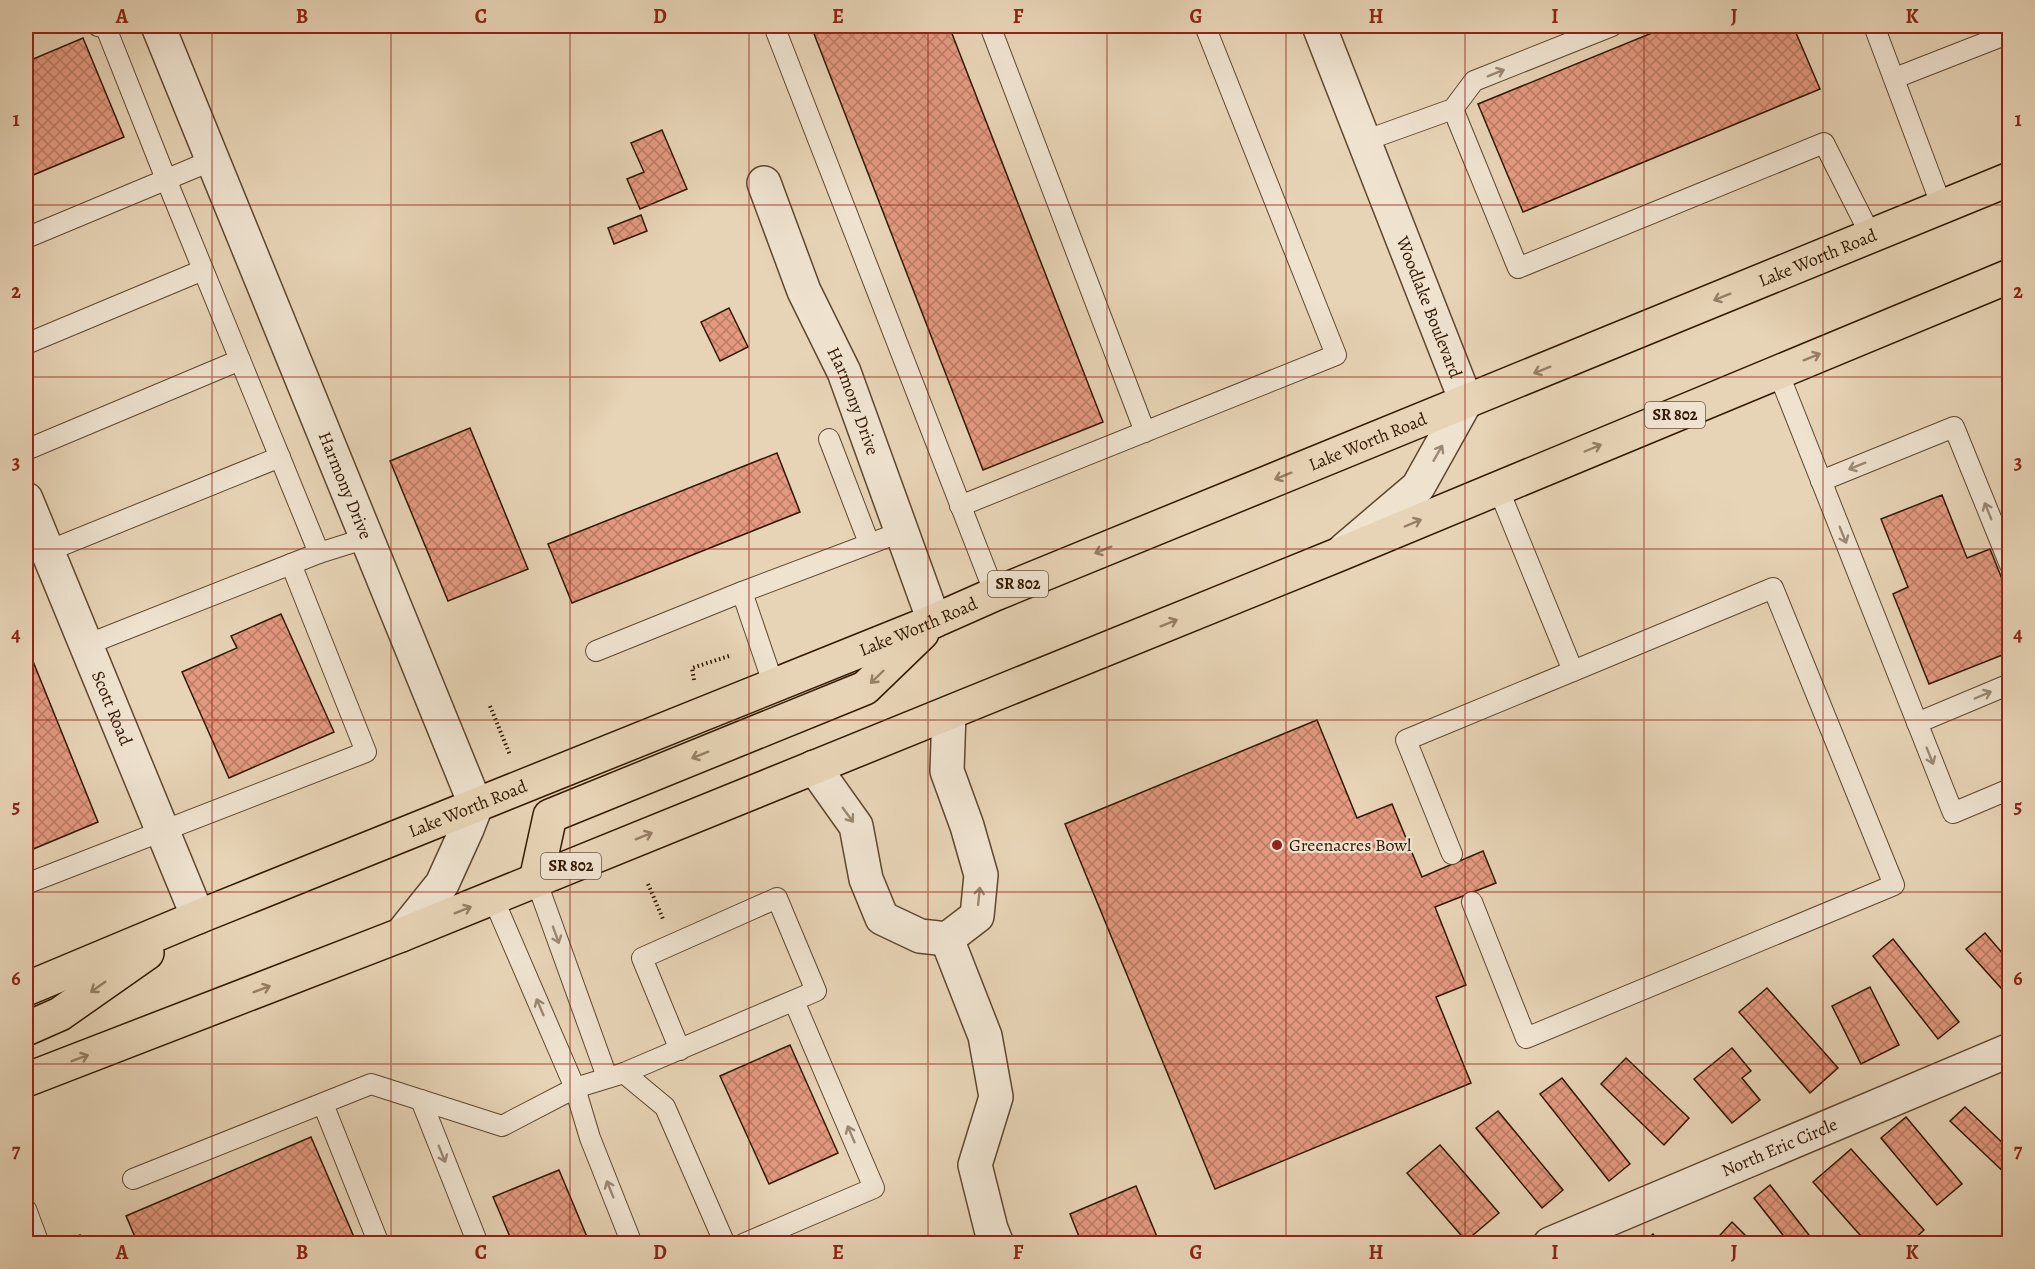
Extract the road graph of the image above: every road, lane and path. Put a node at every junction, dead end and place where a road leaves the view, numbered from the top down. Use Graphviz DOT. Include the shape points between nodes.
graph roads {
  1 [pos="98,26"];
  2 [pos="158,26"];
  3 [pos="774,26"];
  4 [pos="990,26"];
  5 [pos="1205,26"];
  6 [pos="1612,26"];
  7 [pos="1874,26"];
  8 [pos="1324,27"];
  9 [pos="1997,34"];
  10 [pos="1895,78"];
  11 [pos="1452,109"];
  12 [pos="1364,141"];
  13 [pos="213,160"];
  14 [pos="166,179"];
  15 [pos="2010,179"];
  16 [pos="764,183"];
  17 [pos="1942,207"];
  18 [pos="1871,236"];
  19 [pos="26,238"];
  20 [pos="203,270"];
  21 [pos="2010,276"];
  22 [pos="26,344"];
  23 [pos="240,360"];
  24 [pos="1778,372"];
  25 [pos="1466,401"];
  26 [pos="1145,432"];
  27 [pos="829,439"];
  28 [pos="26,450"];
  29 [pos="280,457"];
  30 [pos="1821,481"];
  31 [pos="1498,488"];
  32 [pos="26,499"];
  33 [pos="960,506"];
  34 [pos="901,532"];
  35 [pos="367,538"];
  36 [pos="869,543"];
  37 [pos="48,551"];
  38 [pos="319,553"];
  39 [pos="1340,554"];
  40 [pos="291,564"];
  41 [pos="2010,565"];
  42 [pos="742,592"];
  43 [pos="994,594"];
  44 [pos="934,621"];
  45 [pos="86,645"];
  46 [pos="596,651"];
  47 [pos="729,656"];
  48 [pos="1573,671"];
  49 [pos="694,680"];
  50 [pos="2010,684"];
  51 [pos="774,686"];
  52 [pos="490,706"];
  53 [pos="949,713"];
  54 [pos="1917,723"];
  55 [pos="510,755"];
  56 [pos="814,767"];
  57 [pos="2010,789"];
  58 [pos="476,806"];
  59 [pos="163,831"];
  60 [pos="1452,854"];
  61 [pos="536,880"];
  62 [pos="26,884"];
  63 [pos="648,884"];
  64 [pos="493,898"];
  65 [pos="1472,902"];
  66 [pos="198,917"];
  67 [pos="666,925"];
  68 [pos="401,935"];
  69 [pos="947,939"];
  70 [pos="26,989"];
  71 [pos="794,1000"];
  72 [pos="26,1029"];
  73 [pos="680,1050"];
  74 [pos="2010,1050"];
  75 [pos="615,1075"];
  76 [pos="26,1080"];
  77 [pos="575,1088"];
  78 [pos="421,1100"];
  79 [pos="323,1104"];
  80 [pos="133,1179"];
  81 [pos="26,1209"];
  82 [pos="39,1244"];
  83 [pos="379,1244"];
  84 [pos="478,1244"];
  85 [pos="632,1244"];
  86 [pos="725,1244"];
  87 [pos="743,1244"];
  88 [pos="997,1244"];
  89 [pos="1550,1244"];
  1 -- 14 [label="lane" via="106,28"];
  2 -- 13 [label="street, Harmony Drive"];
  3 -- 33 [label="lane"];
  4 -- 26 [label="lane"];
  5 -- 26 [label="lane" via="1336,355"];
  11 -- 6 [label="lane, one-way" via="1474,81"];
  7 -- 10 [label="lane"];
  8 -- 12 [label="street, Woodlake Boulevard"];
  9 -- 10 [label="lane"];
  10 -- 17 [label="lane"];
  11 -- 12 [label="lane"];
  11 -- 18 [label="lane" via="1518,268 1824,143"];
  12 -- 25 [label="street, Woodlake Boulevard"];
  13 -- 14 [label="lane"];
  13 -- 35 [label="street, Harmony Drive"];
  14 -- 19 [label="lane"];
  14 -- 20 [label="lane"];
  15 -- 17 [label="main road, Lake Worth Road / SR 802"];
  16 -- 34 [label="street, Harmony Drive" via="804,291 844,372"];
  17 -- 18 [label="main road, Lake Worth Road / SR 802"];
  18 -- 25 [label="main road, Lake Worth Road / SR 802, one-way"];
  20 -- 22 [label="lane"];
  20 -- 23 [label="lane"];
  24 -- 21 [label="main road, SR 802, one-way"];
  23 -- 28 [label="lane"];
  23 -- 29 [label="lane"];
  24 -- 30 [label="lane"];
  31 -- 24 [label="main road, SR 802, one-way"];
  39 -- 25 [label="street, Woodlake Boulevard, one-way" via="1418,487"];
  25 -- 43 [label="main road, Lake Worth Road / SR 802, one-way"];
  26 -- 33 [label="lane"];
  27 -- 36 [label="lane"];
  29 -- 37 [label="lane"];
  29 -- 38 [label="lane"];
  41 -- 30 [label="lane, one-way" via="1954,427"];
  30 -- 54 [label="lane, one-way"];
  39 -- 31 [label="main road, SR 802, one-way"];
  31 -- 48 [label="lane"];
  32 -- 37 [label="street, Scott Road"];
  33 -- 43 [label="lane"];
  34 -- 36 [label="lane"];
  34 -- 44 [label="street, Harmony Drive"];
  35 -- 38 [label="lane"];
  35 -- 58 [label="street, Harmony Drive"];
  36 -- 42 [label="lane"];
  37 -- 45 [label="street, Scott Road"];
  38 -- 40 [label="lane"];
  53 -- 39 [label="main road, SR 802, one-way"];
  40 -- 45 [label="lane"];
  40 -- 59 [label="lane" via="366,752"];
  42 -- 46 [label="lane"];
  42 -- 51 [label="lane"];
  43 -- 44 [label="main road, Lake Worth Road / SR 802"];
  44 -- 51 [label="main road, Lake Worth Road / SR 802"];
  44 -- 61 [label="main road, one-way" via="865,688 550,816"];
  45 -- 59 [label="street, Scott Road"];
  47 -- 49 [label="path" via="692,668"];
  48 -- 60 [label="lane" via="1407,740"];
  48 -- 65 [label="lane" via="1773,588 1894,885 1526,1038"];
  54 -- 50 [label="lane, one-way"];
  51 -- 58 [label="main road, Lake Worth Road / SR 802"];
  52 -- 55 [label="path"];
  53 -- 56 [label="main road, SR 802"];
  69 -- 53 [label="street, one-way" via="977,916 981,875 947,771"];
  54 -- 57 [label="lane, one-way" via="1953,813"];
  61 -- 56 [label="main road, SR 802, one-way"];
  56 -- 69 [label="street, one-way" via="856,826 866,879 882,918 920,936"];
  58 -- 66 [label="main road, Lake Worth Road / SR 802"];
  58 -- 68 [label="street" via="442,884"];
  59 -- 62 [label="lane"];
  59 -- 66 [label="street, Scott Road"];
  61 -- 64 [label="main road, SR 802"];
  61 -- 75 [label="lane, one-way"];
  63 -- 67 [label="path"];
  68 -- 64 [label="main road, SR 802, one-way"];
  77 -- 64 [label="lane, one-way"];
  66 -- 70 [label="main road, Lake Worth Road / SR 802"];
  66 -- 72 [label="main road, one-way" via="60,1014"];
  76 -- 68 [label="main road, SR 802, one-way"];
  69 -- 88 [label="street" via="985,1036 996,1097 975,1165"];
  71 -- 73 [label="lane"];
  71 -- 73 [label="lane" via="816,991 777,898 642,958"];
  87 -- 71 [label="lane, one-way" via="874,1188"];
  73 -- 75 [label="lane"];
  74 -- 89 [label="street, North Eric Circle"];
  75 -- 77 [label="lane"];
  75 -- 86 [label="lane" via="664,1107"];
  77 -- 78 [label="lane" via="502,1126"];
  85 -- 77 [label="lane, one-way" via="590,1138"];
  78 -- 79 [label="lane" via="372,1084"];
  78 -- 84 [label="lane, one-way"];
  79 -- 80 [label="lane"];
  79 -- 83 [label="lane"];
  81 -- 82 [label="lane"];
}
